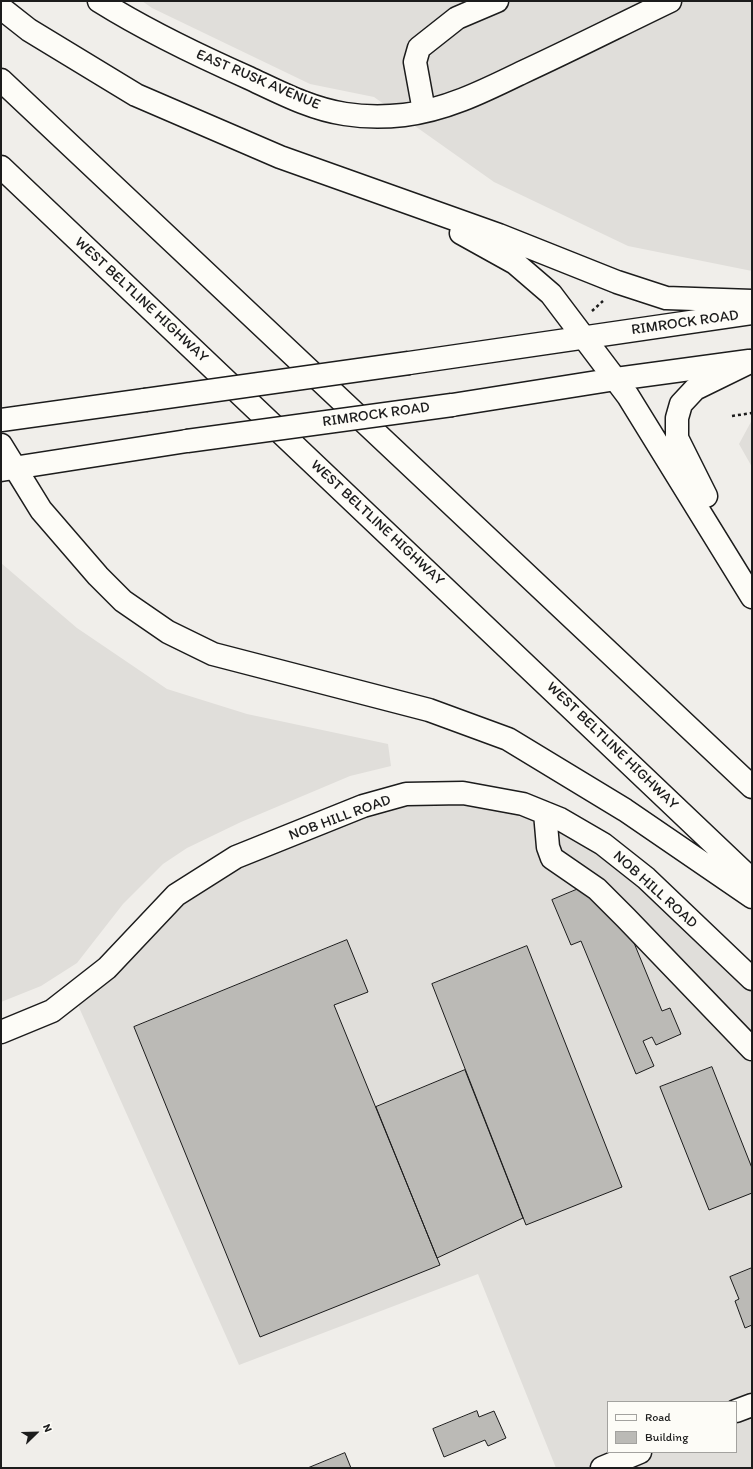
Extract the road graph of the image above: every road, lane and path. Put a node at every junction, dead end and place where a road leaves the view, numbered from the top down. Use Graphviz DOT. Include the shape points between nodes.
graph roads {
  1 [pos="99,1"];
  2 [pos="497,1"];
  3 [pos="670,1"];
  4 [pos="1,8"];
  5 [pos="1,80"];
  6 [pos="424,111"];
  7 [pos="1,167"];
  8 [pos="413,206"];
  9 [pos="752,301"];
  10 [pos="752,313"];
  11 [pos="585,338"];
  12 [pos="752,361"];
  13 [pos="616,379"];
  14 [pos="752,413"];
  15 [pos="732,416"];
  16 [pos="1,420"];
  17 [pos="1,445"];
  18 [pos="8,469"];
  19 [pos="747,588"];
  20 [pos="752,786"];
  21 [pos="545,813"];
  22 [pos="752,880"];
  23 [pos="752,897"];
  24 [pos="752,979"];
  25 [pos="1,1032"];
  26 [pos="752,1049"];
  27 [pos="752,1404"];
  28 [pos="737,1411"];
  29 [pos="638,1453"];
  30 [pos="602,1468"];
  1 -- 6 [label="main road, EAST RUSK AVENUE" via="134,23 201,56 285,95 320,108 345,114 379,116"];
  2 -- 6 [label="main road" via="457,18 419,48 415,62"];
  3 -- 6 [label="main road, EAST RUSK AVENUE" via="481,92 443,107"];
  4 -- 8 [label="main road" via="29,30 142,98 280,157"];
  5 -- 20 [label="main road"];
  7 -- 22 [label="main road, WEST BELTLINE HIGHWAY"];
  8 -- 9 [label="main road" via="499,235 616,282 666,298"];
  8 -- 11 [label="main road" via="515,263 551,294"];
  10 -- 11 [label="main road, RIMROCK ROAD"];
  11 -- 13 [label="main road"];
  11 -- 16 [label="main road, RIMROCK ROAD, bridge"];
  12 -- 13 [label="main road, RIMROCK ROAD"];
  12 -- 19 [label="main road" via="695,390 681,404 677,418 677,438 722,528"];
  13 -- 18 [label="main road, RIMROCK ROAD, bridge"];
  13 -- 19 [label="main road"];
  14 -- 15 [label="path"];
  17 -- 18 [label="main road"];
  18 -- 23 [label="main road" via="98,576 123,601 168,632 213,654 429,710 508,740 625,810"];
  21 -- 24 [label="main road, NOB HILL ROAD" via="603,844 646,878"];
  21 -- 25 [label="main road, NOB HILL ROAD" via="523,804 463,793 406,794 364,806 308,828 236,858 176,895 102,972 52,1011"];
  21 -- 26 [label="main road" via="548,847 552,858 597,889"];
  27 -- 28 [label="main road"];
  29 -- 30 [label="main road"];
}
